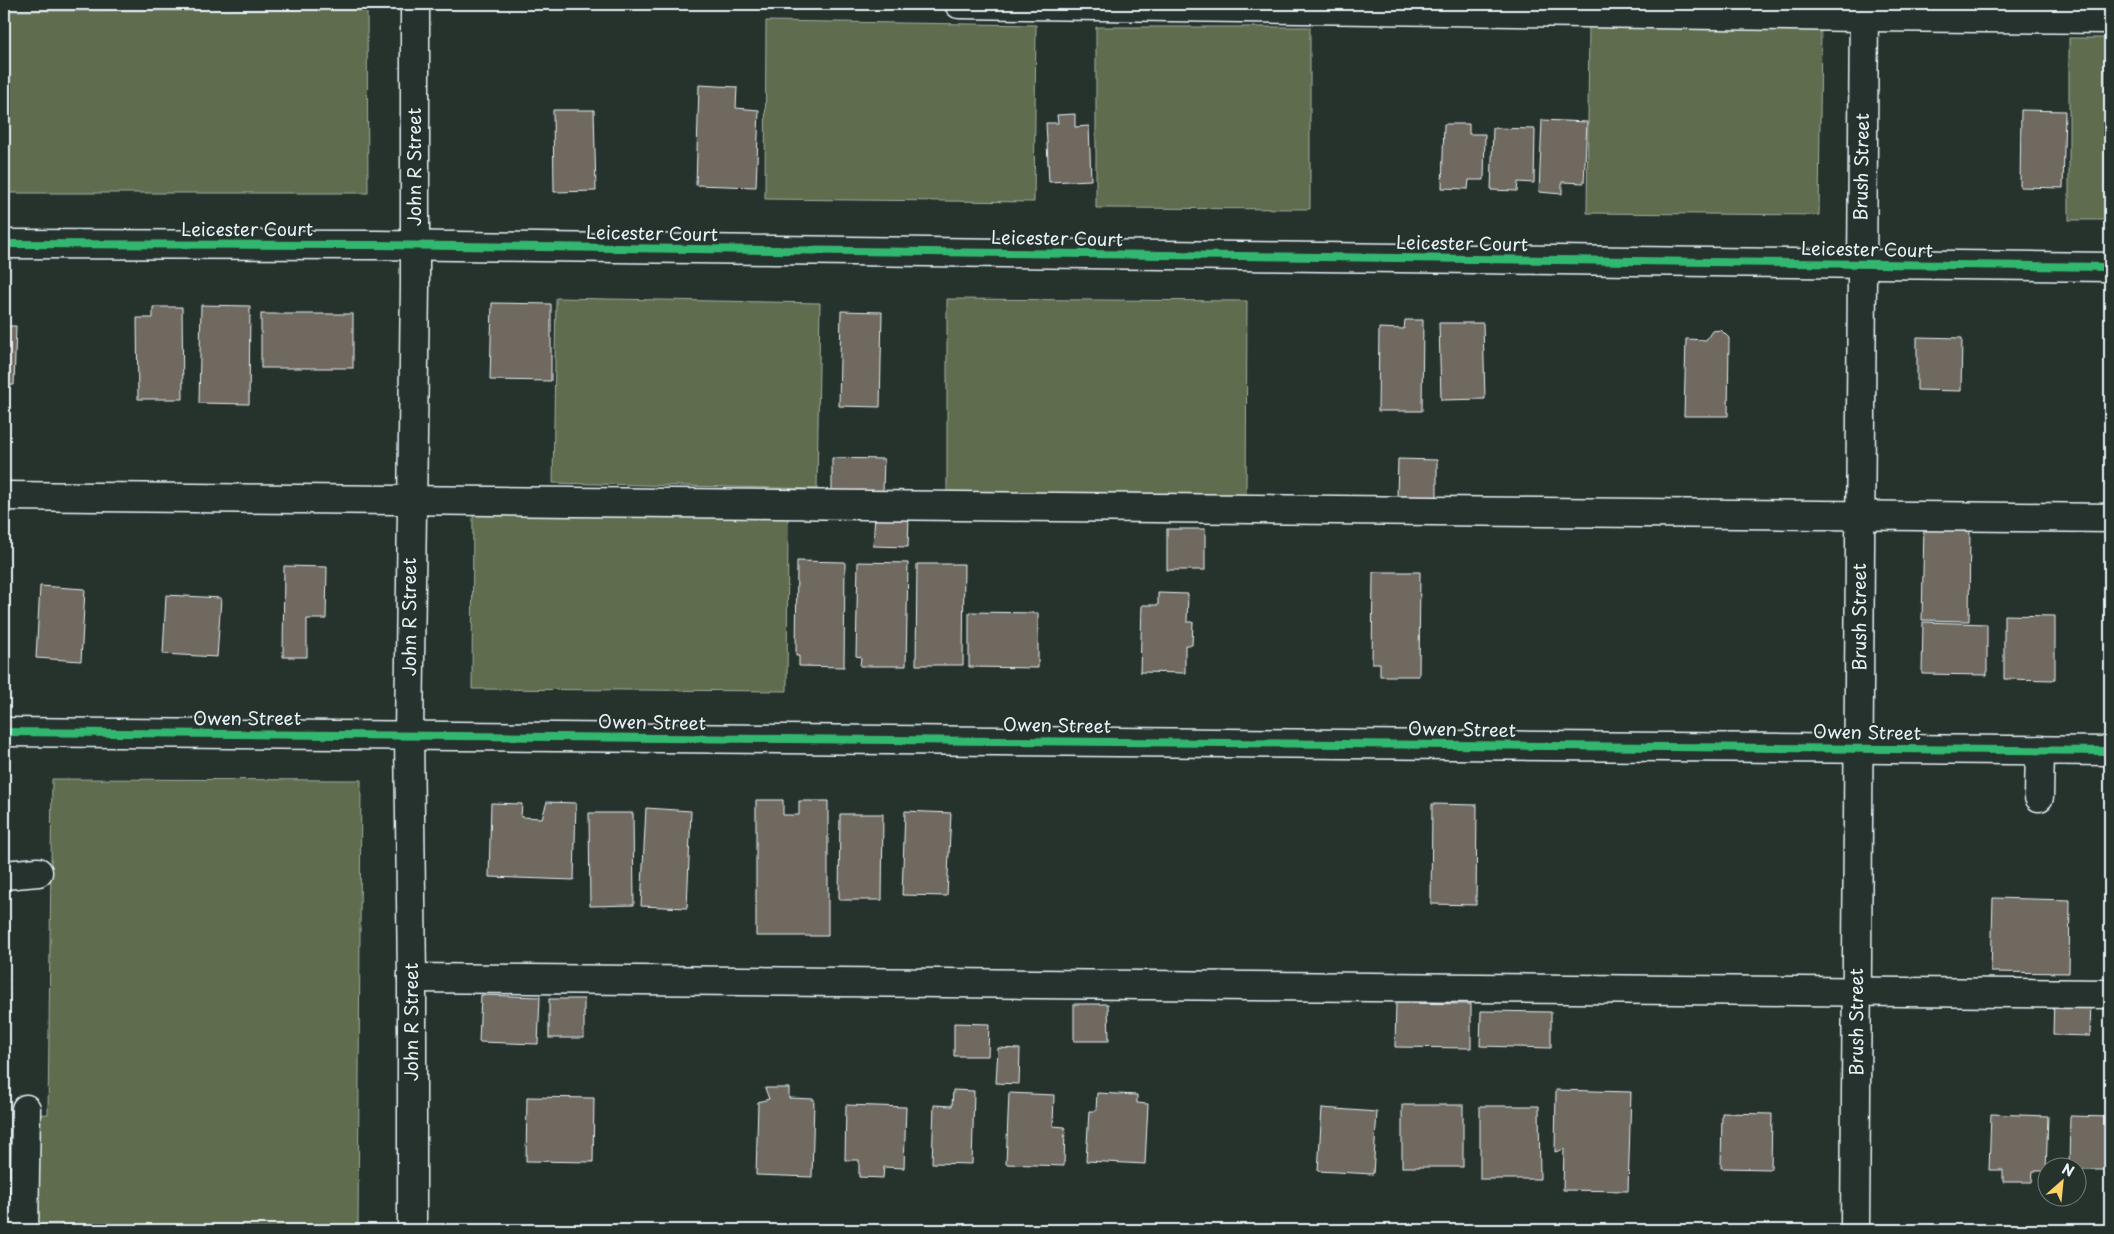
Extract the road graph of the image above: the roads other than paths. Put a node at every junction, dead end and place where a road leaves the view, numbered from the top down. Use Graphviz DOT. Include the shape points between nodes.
graph roads {
  1 [pos="416,4"];
  2 [pos="959,4"];
  3 [pos="1864,11"];
  4 [pos="2110,19"];
  5 [pos="4,244"];
  6 [pos="415,246"];
  7 [pos="1861,265"];
  8 [pos="2110,267"];
  9 [pos="4,496"];
  10 [pos="411,502"];
  11 [pos="1860,515"];
  12 [pos="2110,518"];
  13 [pos="4,732"];
  14 [pos="409,735"];
  15 [pos="1858,749"];
  16 [pos="2040,750"];
  17 [pos="2110,751"];
  18 [pos="2039,797"];
  19 [pos="38,872"];
  20 [pos="4,887"];
  21 [pos="412,978"];
  22 [pos="1857,992"];
  23 [pos="2110,994"];
  24 [pos="16,1100"];
  25 [pos="24,1230"];
  26 [pos="412,1230"];
  27 [pos="1855,1230"];
  1 -- 6 [label="street, John R Street"];
  2 -- 3 [label="street"];
  3 -- 4 [label="street"];
  3 -- 7 [label="street, Brush Street"];
  5 -- 6 [label="street, Leicester Court"];
  6 -- 7 [label="street, Leicester Court"];
  6 -- 10 [label="street, John R Street"];
  7 -- 8 [label="street, Leicester Court"];
  7 -- 11 [label="street, Brush Street"];
  9 -- 10 [label="street"];
  10 -- 11 [label="street"];
  10 -- 14 [label="street, John R Street"];
  11 -- 12 [label="street"];
  11 -- 15 [label="street, Brush Street"];
  13 -- 14 [label="street, Owen Street"];
  14 -- 15 [label="street, Owen Street"];
  14 -- 21 [label="street, John R Street"];
  15 -- 16 [label="street, Owen Street"];
  15 -- 22 [label="street, Brush Street"];
  16 -- 17 [label="street, Owen Street"];
  16 -- 18 [label="street"];
  19 -- 20 [label="street"];
  21 -- 22 [label="street"];
  21 -- 26 [label="street, John R Street"];
  22 -- 23 [label="street"];
  22 -- 27 [label="street, Brush Street"];
  24 -- 25 [label="street"];
}
